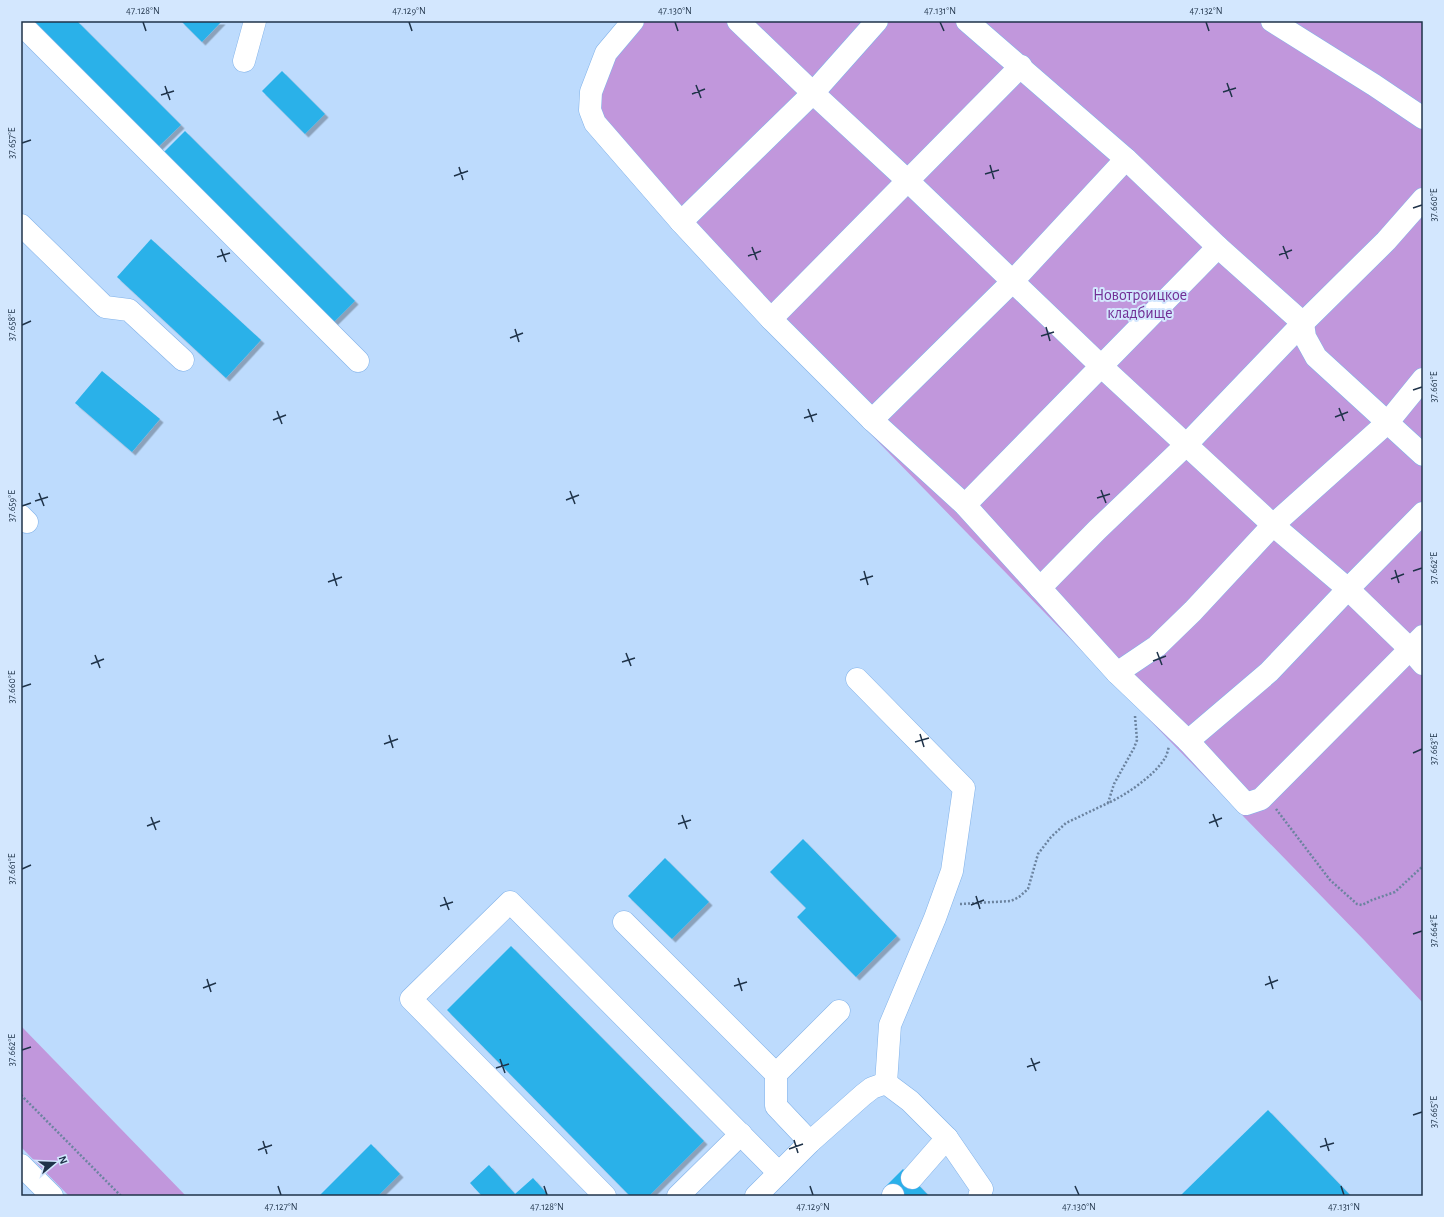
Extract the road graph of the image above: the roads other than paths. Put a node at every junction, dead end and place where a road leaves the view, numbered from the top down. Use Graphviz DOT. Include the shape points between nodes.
graph roads {
  1 [pos="255,21"];
  2 [pos="633,21"];
  3 [pos="738,21"];
  4 [pos="877,21"];
  5 [pos="967,21"];
  6 [pos="1272,21"];
  7 [pos="21,24"];
  8 [pos="244,61"];
  9 [pos="1021,66"];
  10 [pos="813,93"];
  11 [pos="1423,118"];
  12 [pos="1126,159"];
  13 [pos="908,181"];
  14 [pos="1423,199"];
  15 [pos="681,222"];
  16 [pos="21,225"];
  17 [pos="1218,247"];
  18 [pos="1012,282"];
  19 [pos="772,319"];
  20 [pos="1303,323"];
  21 [pos="183,360"];
  22 [pos="358,361"];
  23 [pos="1101,366"];
  24 [pos="1423,380"];
  25 [pos="872,420"];
  26 [pos="1388,422"];
  27 [pos="1186,445"];
  28 [pos="1423,455"];
  29 [pos="965,505"];
  30 [pos="1423,512"];
  31 [pos="1273,525"];
  32 [pos="1040,588"];
  33 [pos="1348,589"];
  34 [pos="1419,650"];
  35 [pos="1117,673"];
  36 [pos="857,679"];
  37 [pos="1188,741"];
  38 [pos="624,922"];
  39 [pos="839,1011"];
  40 [pos="776,1074"];
  41 [pos="886,1084"];
  42 [pos="741,1134"];
  43 [pos="947,1138"];
  44 [pos="810,1142"];
  45 [pos="21,1165"];
  46 [pos="779,1173"];
  47 [pos="912,1178"];
  48 [pos="52,1196"];
  49 [pos="605,1196"];
  50 [pos="678,1196"];
  51 [pos="756,1196"];
  52 [pos="979,1196"];
  1 -- 8 [label="main road"];
  2 -- 15 [label="main road" via="606,53 591,92 590,110 595,123"];
  3 -- 10 [label="main road"];
  4 -- 10 [label="main road"];
  5 -- 9 [label="main road"];
  6 -- 11 [label="main road"];
  7 -- 22 [label="main road"];
  9 -- 12 [label="main road"];
  9 -- 13 [label="main road"];
  10 -- 13 [label="main road"];
  10 -- 15 [label="main road"];
  12 -- 17 [label="main road"];
  12 -- 18 [label="main road"];
  13 -- 18 [label="main road"];
  13 -- 19 [label="main road"];
  14 -- 20 [label="main road" via="1386,241"];
  15 -- 19 [label="main road"];
  16 -- 21 [label="main road" via="106,307 129,310"];
  17 -- 20 [label="main road"];
  17 -- 23 [label="main road"];
  18 -- 23 [label="main road"];
  18 -- 25 [label="main road"];
  19 -- 25 [label="main road"];
  20 -- 26 [label="main road" via="1305,337 1316,357"];
  20 -- 27 [label="main road"];
  23 -- 27 [label="main road"];
  23 -- 29 [label="main road"];
  24 -- 26 [label="main road"];
  25 -- 29 [label="main road"];
  26 -- 28 [label="main road"];
  26 -- 31 [label="main road"];
  27 -- 31 [label="main road"];
  27 -- 32 [label="main road"];
  29 -- 32 [label="main road"];
  30 -- 33 [label="main road"];
  31 -- 33 [label="main road"];
  31 -- 35 [label="main road" via="1162,641"];
  32 -- 35 [label="main road"];
  33 -- 34 [label="main road"];
  33 -- 37 [label="main road" via="1268,672"];
  34 -- 37 [label="main road" via="1261,799 1246,804"];
  35 -- 37 [label="main road"];
  36 -- 41 [label="main road" via="964,788 952,871 890,1025"];
  38 -- 40 [label="main road"];
  39 -- 40 [label="main road"];
  40 -- 44 [label="main road" via="776,1106"];
  41 -- 43 [label="main road" via="910,1101"];
  41 -- 44 [label="main road" via="872,1088"];
  42 -- 46 [label="main road"];
  42 -- 49 [label="main road" via="510,902 411,1000"];
  42 -- 50 [label="main road"];
  43 -- 47 [label="main road"];
  43 -- 52 [label="main road" via="982,1189"];
  44 -- 46 [label="main road"];
  45 -- 48 [label="main road"];
  46 -- 51 [label="main road"];
}
